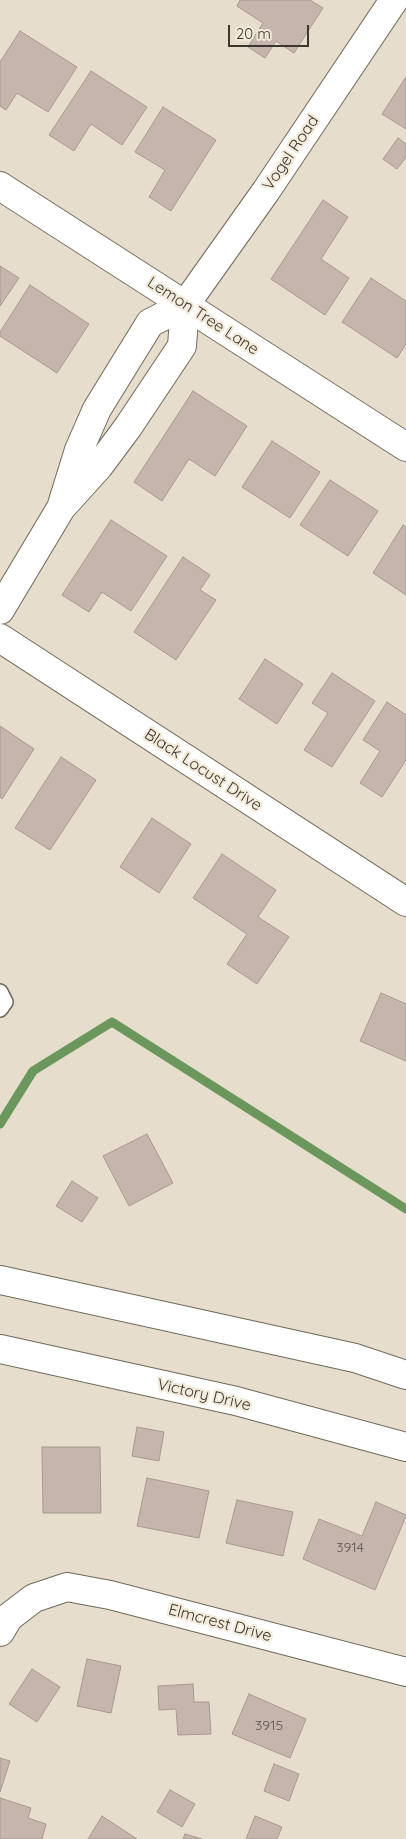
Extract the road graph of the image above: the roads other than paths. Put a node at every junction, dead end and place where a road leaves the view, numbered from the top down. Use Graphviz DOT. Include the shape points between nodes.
graph roads {
  1 [pos="394,0"];
  2 [pos="0,186"];
  3 [pos="185,305"];
  4 [pos="406,447"];
  5 [pos="61,508"];
  6 [pos="0,610"];
  7 [pos="0,638"];
  8 [pos="406,902"];
  9 [pos="0,992"];
  10 [pos="0,1009"];
  11 [pos="0,1280"];
  12 [pos="0,1349"];
  13 [pos="406,1375"];
  14 [pos="406,1447"];
  15 [pos="0,1632"];
  16 [pos="406,1672"];
  1 -- 3 [label="street, Vogel Road"];
  2 -- 3 [label="street, Lemon Tree Lane"];
  3 -- 4 [label="street, Lemon Tree Lane"];
  3 -- 5 [label="street, Vogel Road" via="182,346 99,466"];
  3 -- 5 [label="street, Vogel Road" via="150,323 140,339 98,409 79,450"];
  5 -- 6 [label="street, Vogel Road"];
  7 -- 8 [label="street, Black Locust Drive"];
  9 -- 10 [label="lane" via="5,1002"];
  11 -- 13 [label="street" via="355,1358"];
  12 -- 14 [label="street, Victory Drive" via="236,1401"];
  15 -- 16 [label="street, Elmcrest Drive" via="10,1617 34,1598 67,1587 110,1594"];
}
